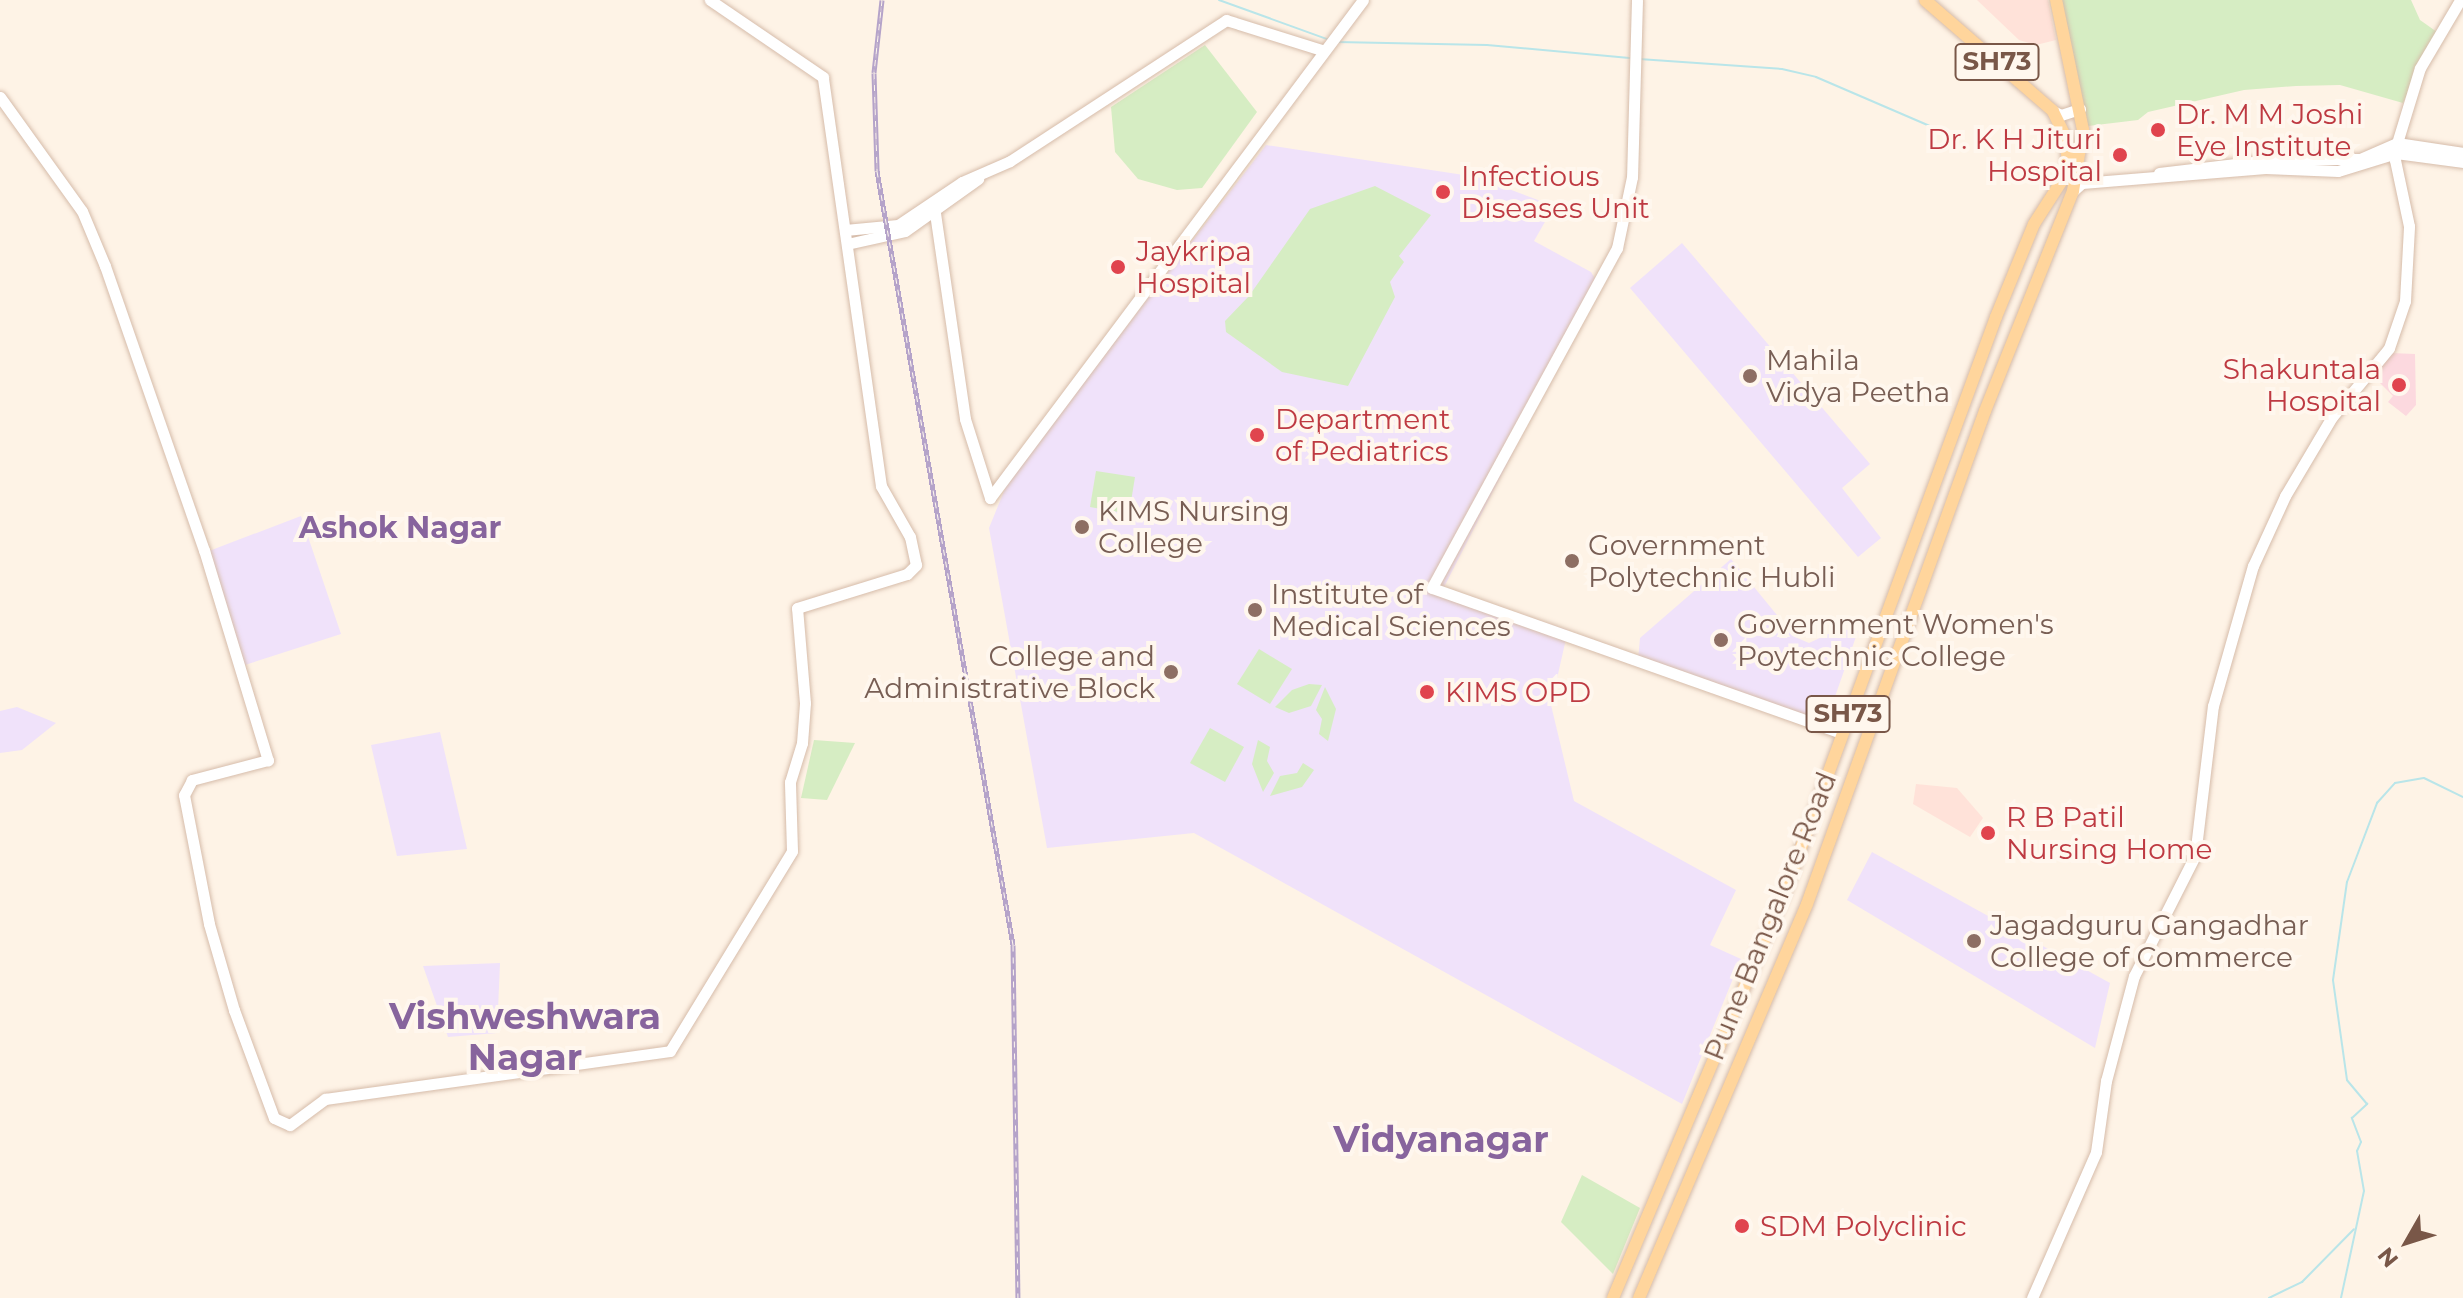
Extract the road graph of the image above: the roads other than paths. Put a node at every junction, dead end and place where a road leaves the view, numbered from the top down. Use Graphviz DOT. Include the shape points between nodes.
graph roads {
  1 [pos="710,0"];
  2 [pos="1363,0"];
  3 [pos="1637,0"];
  4 [pos="1925,0"];
  5 [pos="2056,0"];
  6 [pos="2460,0"];
  7 [pos="1323,48"];
  8 [pos="0,97"];
  9 [pos="2080,109"];
  10 [pos="2053,111"];
  11 [pos="2396,152"];
  12 [pos="2463,153"];
  13 [pos="2463,162"];
  14 [pos="2072,170"];
  15 [pos="981,175"];
  16 [pos="2101,180"];
  17 [pos="2073,191"];
  18 [pos="935,213"];
  19 [pos="845,230"];
  20 [pos="847,244"];
  21 [pos="1842,733"];
  22 [pos="1613,1298"];
  23 [pos="1639,1298"];
  24 [pos="2032,1298"];
  1 -- 19 [label="street" via="823,77"];
  2 -- 7 [label="street"];
  3 -- 21 [label="street" via="1632,177 1617,248 1432,588"];
  4 -- 10 [label="main road, Pune Bangalore Road / SH73"];
  5 -- 9 [label="main road, SH73"];
  6 -- 11 [label="street" via="2420,68"];
  7 -- 15 [label="street" via="1226,20"];
  7 -- 18 [label="street" via="1200,223 990,498 965,419"];
  8 -- 20 [label="street" via="82,211 105,266 204,550 268,760 192,780 184,795 209,924 234,1010 278,1124 290,1125 325,1099 670,1051 792,851 790,782 802,743 805,703 797,608 907,574 917,561 881,486"];
  9 -- 10 [label="street" via="2061,115"];
  9 -- 14 [label="main road, Pune Bangalore Road / SH73" via="2083,137"];
  10 -- 14 [label="main road, Pune Bangalore Road / SH73" via="2066,138"];
  11 -- 12 [label="street"];
  11 -- 13 [label="street"];
  11 -- 16 [label="street" via="2338,171 2265,168"];
  11 -- 24 [label="street" via="2408,215 2405,301 2389,348 2332,417 2285,496 2253,566 2213,706 2195,856 2138,965 2106,1081 2096,1152"];
  14 -- 16 [label="street"];
  14 -- 17 [label="main road, Pune Bangalore Road / SH73"];
  14 -- 21 [label="main road, Pune Bangalore Road / SH73" via="2034,224 1987,339"];
  15 -- 18 [label="street"];
  15 -- 19 [label="street" via="898,225"];
  16 -- 17 [label="street" via="2082,183"];
  17 -- 23 [label="main road, Pune Bangalore Road / SH73" via="1985,411 1807,904"];
  18 -- 20 [label="street" via="905,231"];
  19 -- 20 [label="street"];
  21 -- 22 [label="main road, Pune Bangalore Road / SH73" via="1788,883"];
}
